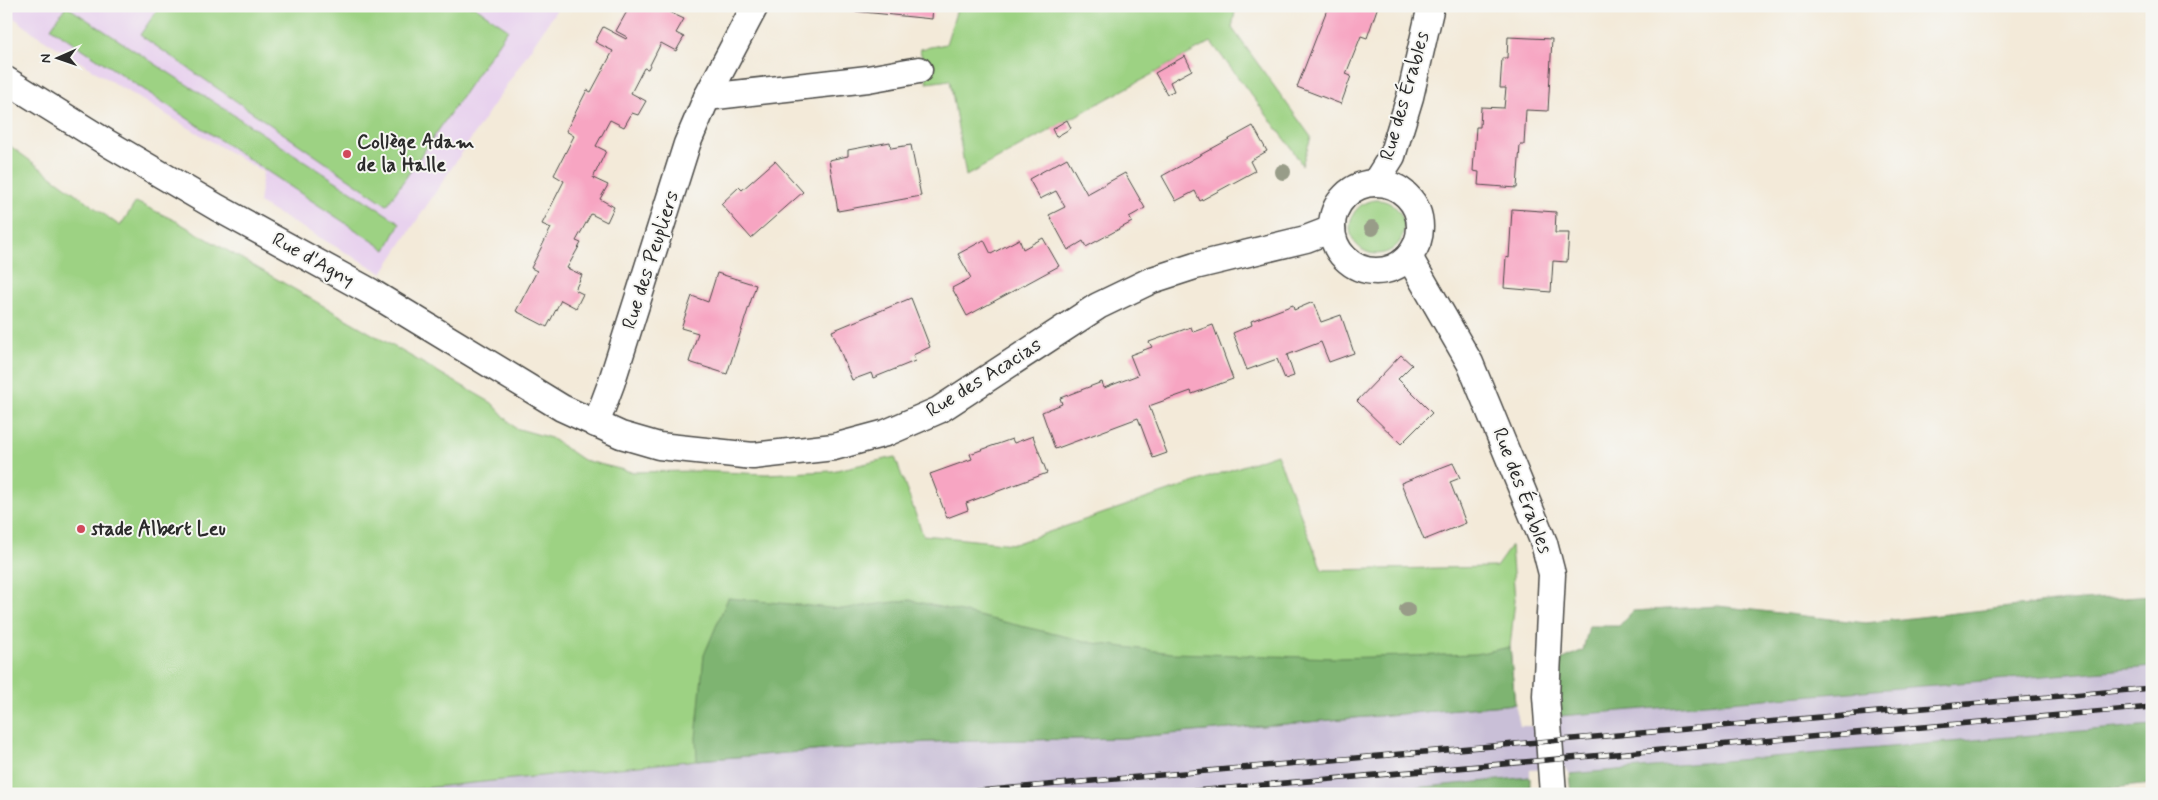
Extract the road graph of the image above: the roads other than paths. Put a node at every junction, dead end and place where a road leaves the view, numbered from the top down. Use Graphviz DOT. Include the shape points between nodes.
graph roads {
  1 [pos="755,6"];
  2 [pos="1431,6"];
  3 [pos="919,70"];
  4 [pos="6,80"];
  5 [pos="707,97"];
  6 [pos="1375,183"];
  7 [pos="1332,229"];
  8 [pos="1409,257"];
  9 [pos="596,424"];
  10 [pos="621,435"];
  11 [pos="1552,785"];
  1 -- 5 [label="street, Rue des Peupliers"];
  2 -- 6 [label="street, Rue des Érables" via="1410,97 1392,156"];
  3 -- 5 [label="street"];
  4 -- 9 [label="street, Rue d'Agny" via="218,208 372,292 521,384"];
  5 -- 9 [label="street, Rue des Peupliers" via="687,144"];
  6 -- 7 [label="street" via="1358,187 1344,197 1335,212"];
  6 -- 8 [label="street" via="1397,188 1407,195 1419,214 1420,237"];
  7 -- 8 [label="street" via="1339,251 1356,266 1378,271 1390,269"];
  7 -- 10 [label="street, Rue des Acacias" via="1306,239 1152,280 1098,306 939,410 886,433 834,447 753,456 659,446"];
  8 -- 11 [label="street, Rue des Érables" via="1470,364 1544,543 1552,574 1546,696"];
  9 -- 10 [label="street, Rue d'Agny"];
}
